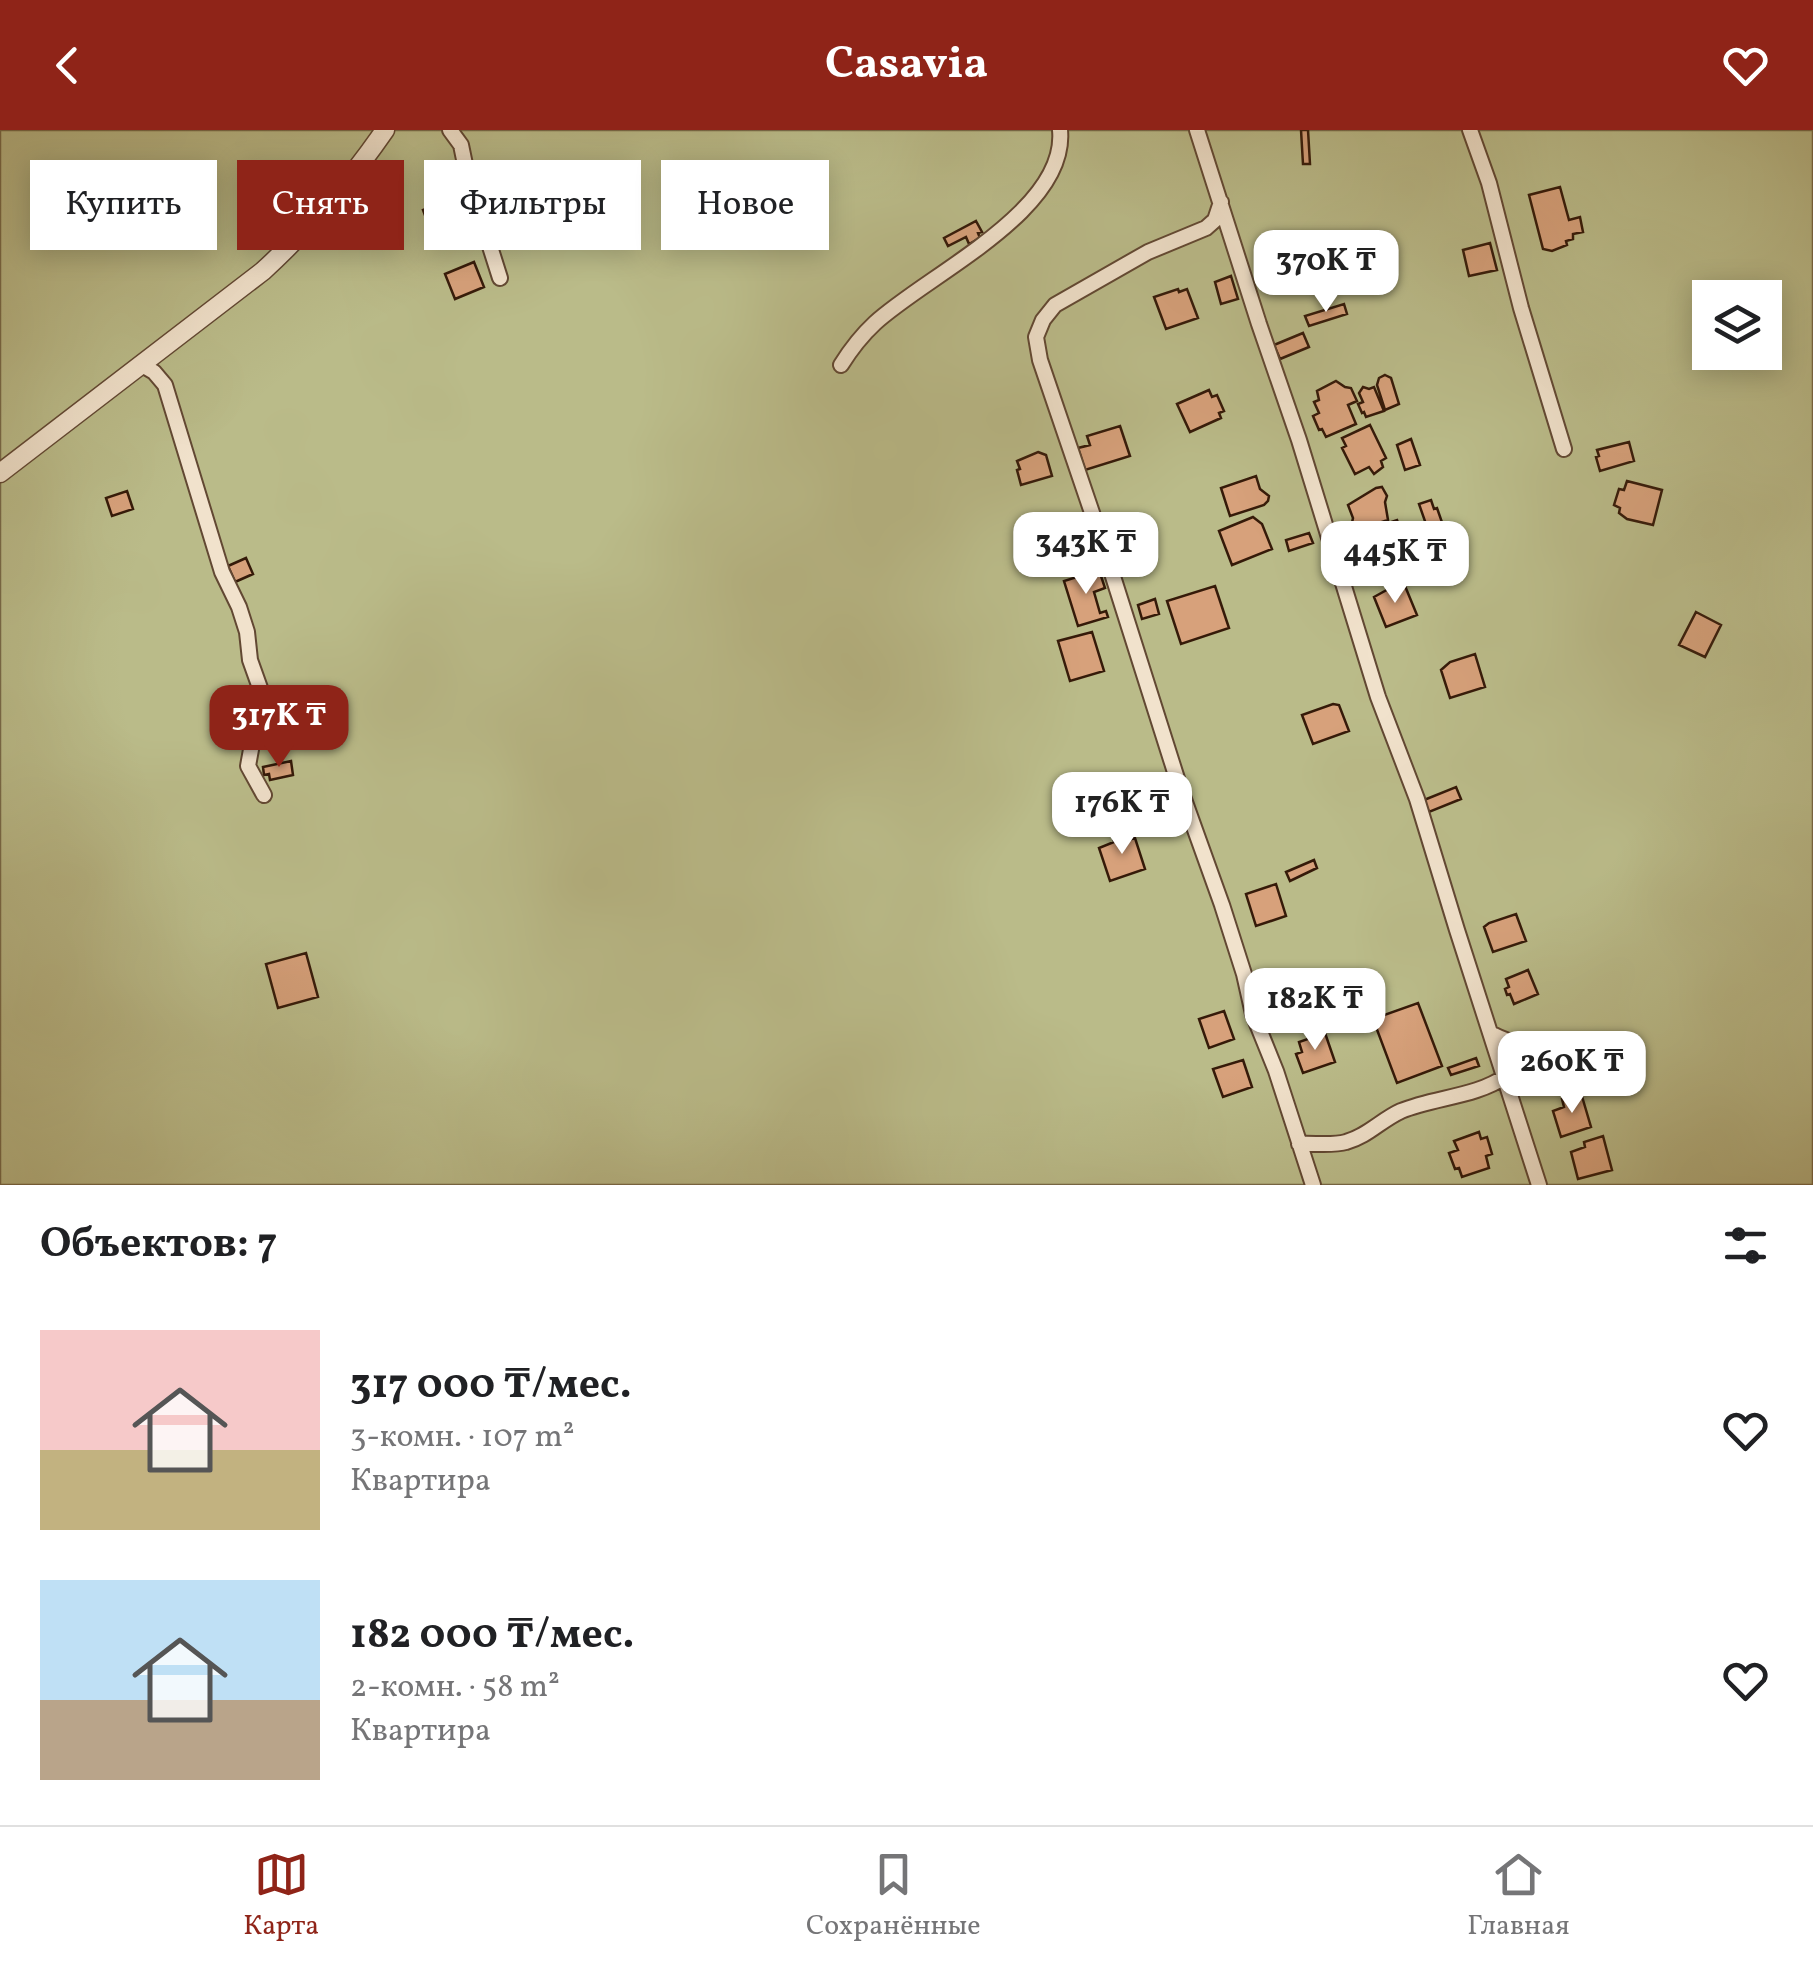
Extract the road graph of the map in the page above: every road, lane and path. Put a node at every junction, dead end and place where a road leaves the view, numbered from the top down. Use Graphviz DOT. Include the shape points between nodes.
graph roads {
  1 [pos="386,130"];
  2 [pos="450,130"];
  3 [pos="1060,130"];
  4 [pos="1197,130"];
  5 [pos="1470,130"];
  6 [pos="1221,202"];
  7 [pos="500,278"];
  8 [pos="841,364"];
  9 [pos="142,365"];
  10 [pos="1564,449"];
  11 [pos="0,473"];
  12 [pos="264,796"];
  13 [pos="1492,1034"];
  14 [pos="1506,1076"];
  15 [pos="1596,1086"];
  16 [pos="1299,1144"];
  17 [pos="1313,1185"];
  18 [pos="1539,1185"];
  1 -- 9 [label="street" via="292,244"];
  2 -- 7 [label="street" via="461,146"];
  3 -- 8 [label="street" via="1054,171 1013,220 878,320"];
  4 -- 6 [label="street"];
  5 -- 10 [label="street"];
  6 -- 13 [label="street"];
  6 -- 16 [label="street" via="1206,228 1055,305 1036,338"];
  9 -- 11 [label="street"];
  9 -- 12 [label="street" via="166,385 222,572 247,632 264,714 248,766"];
  13 -- 14 [label="street"];
  13 -- 15 [label="street" via="1534,1048 1583,1052"];
  14 -- 16 [label="street" via="1403,1110 1342,1144"];
  14 -- 18 [label="street"];
  16 -- 17 [label="street"];
}
